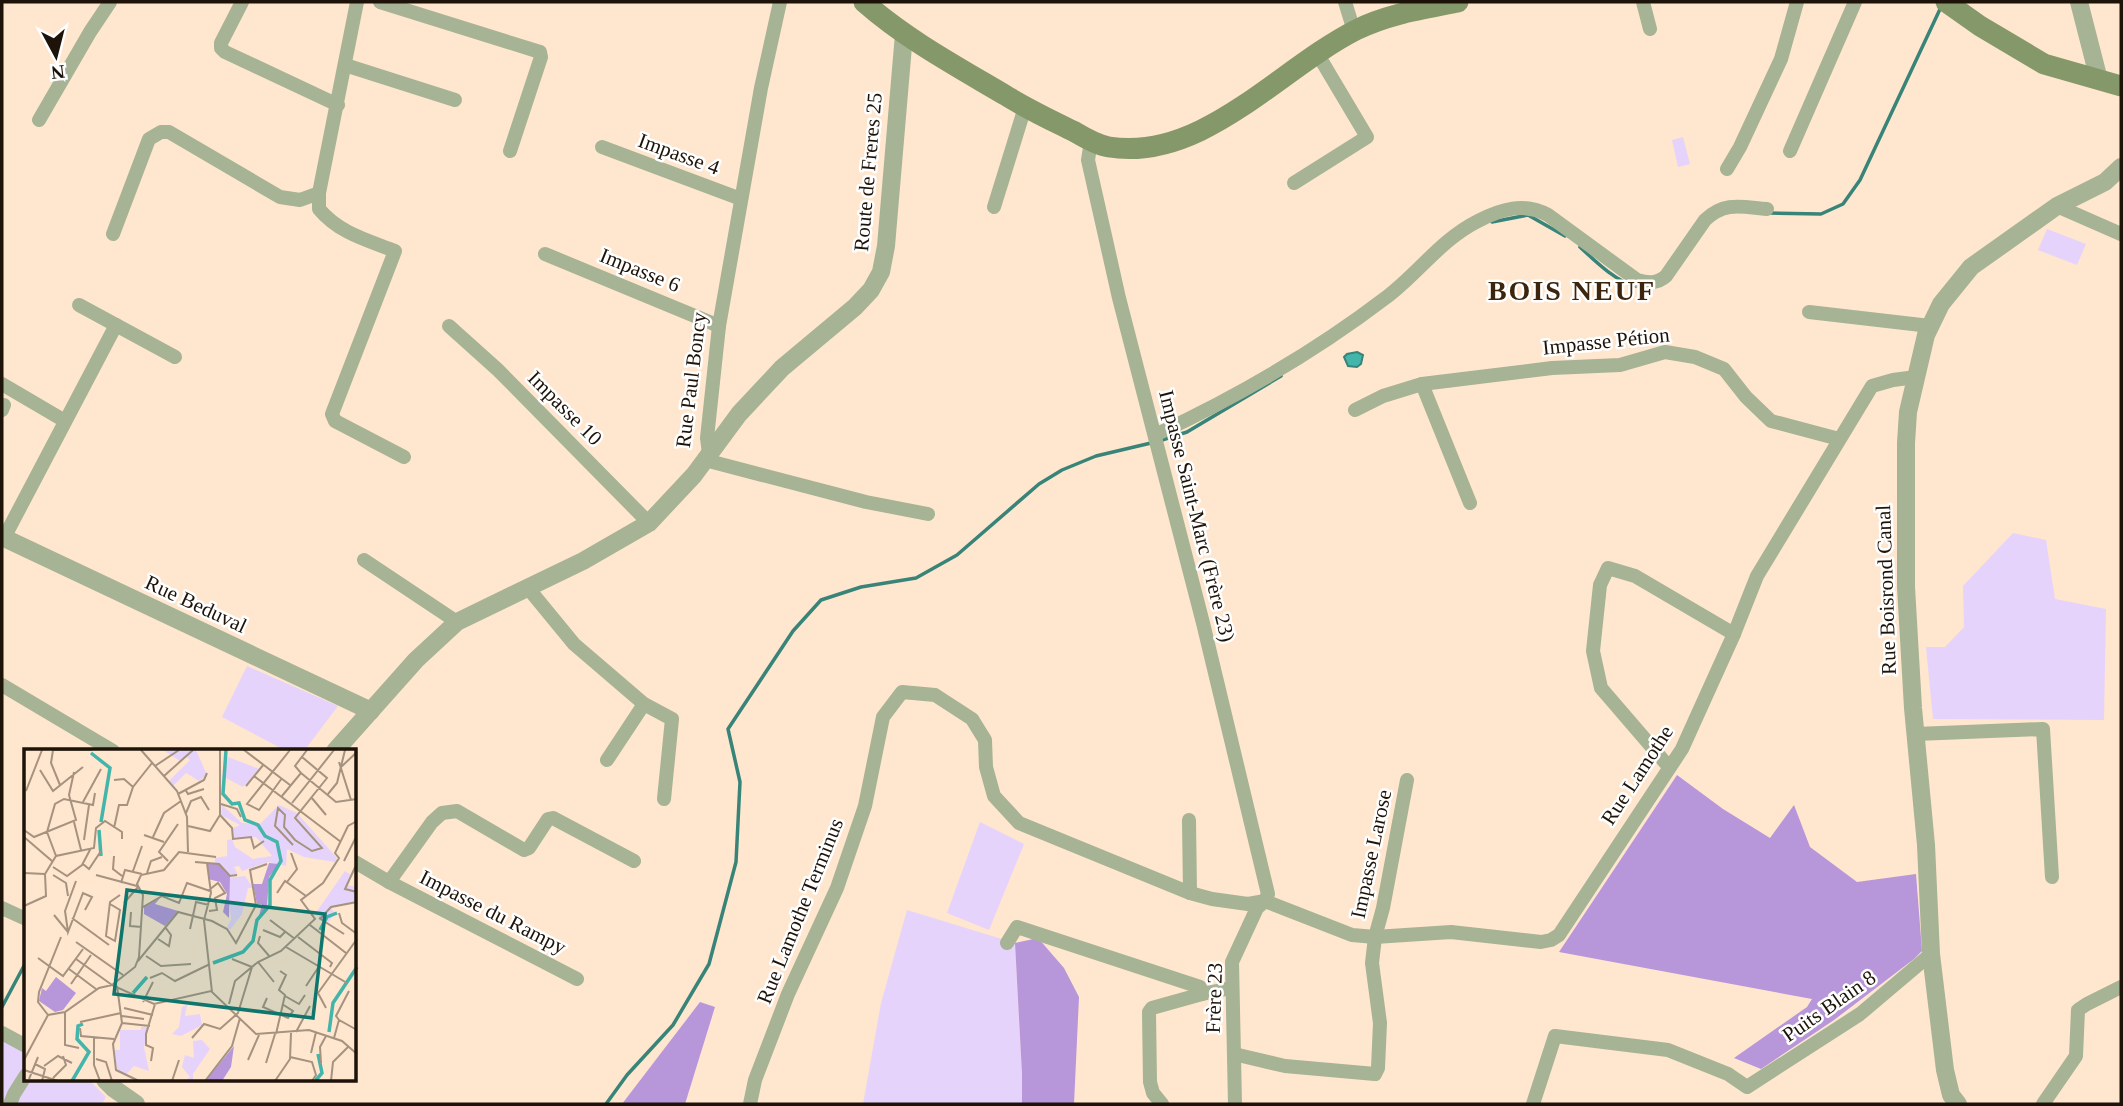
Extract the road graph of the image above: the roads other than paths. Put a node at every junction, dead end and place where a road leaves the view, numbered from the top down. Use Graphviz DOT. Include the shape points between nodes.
graph roads {
  1 [pos="110,2"];
  2 [pos="242,2"];
  3 [pos="357,2"];
  4 [pos="380,2"];
  5 [pos="780,2"];
  6 [pos="864,2"];
  7 [pos="1345,2"];
  8 [pos="1458,2"];
  9 [pos="1643,2"];
  10 [pos="1797,2"];
  11 [pos="1855,2"];
  12 [pos="2079,2"];
  13 [pos="1949,4"];
  14 [pos="1650,29"];
  15 [pos="1354,31"];
  16 [pos="904,34"];
  17 [pos="1317,53"];
  18 [pos="345,65"];
  19 [pos="2099,80"];
  20 [pos="2121,86"];
  21 [pos="455,100"];
  22 [pos="338,105"];
  23 [pos="1025,107"];
  24 [pos="39,120"];
  25 [pos="1091,141"];
  26 [pos="602,147"];
  27 [pos="510,151"];
  28 [pos="1790,151"];
  29 [pos="2121,167"];
  30 [pos="1727,169"];
  31 [pos="1294,183"];
  32 [pos="319,193"];
  33 [pos="741,199"];
  34 [pos="2057,206"];
  35 [pos="994,207"];
  36 [pos="1767,209"];
  37 [pos="113,234"];
  38 [pos="2121,234"];
  39 [pos="545,254"];
  40 [pos="79,305"];
  41 [pos="1809,312"];
  42 [pos="116,326"];
  43 [pos="449,326"];
  44 [pos="719,326"];
  45 [pos="1930,326"];
  46 [pos="175,357"];
  47 [pos="1916,377"];
  48 [pos="2,384"];
  49 [pos="1422,384"];
  50 [pos="1355,410"];
  51 [pos="65,421"];
  52 [pos="1155,435"];
  53 [pos="1839,439"];
  54 [pos="707,456"];
  55 [pos="404,457"];
  56 [pos="1470,503"];
  57 [pos="928,514"];
  58 [pos="649,523"];
  59 [pos="3,537"];
  60 [pos="363,560"];
  61 [pos="528,588"];
  62 [pos="457,622"];
  63 [pos="1734,634"];
  64 [pos="2,685"];
  65 [pos="644,704"];
  66 [pos="371,711"];
  67 [pos="1916,734"];
  68 [pos="110,749"];
  69 [pos="337,749"];
  70 [pos="607,760"];
  71 [pos="1669,767"];
  72 [pos="1407,780"];
  73 [pos="664,799"];
  74 [pos="1189,820"];
  75 [pos="634,861"];
  76 [pos="357,863"];
  77 [pos="2052,877"];
  78 [pos="389,882"];
  79 [pos="1191,893"];
  80 [pos="1265,901"];
  81 [pos="2,908"];
  82 [pos="24,918"];
  83 [pos="1375,937"];
  84 [pos="1007,943"];
  85 [pos="1931,954"];
  86 [pos="577,979"];
  87 [pos="2121,987"];
  88 [pos="1231,988"];
  89 [pos="1202,994"];
  90 [pos="2,1033"];
  91 [pos="24,1045"];
  92 [pos="1234,1054"];
  93 [pos="24,1078"];
  94 [pos="108,1082"];
  95 [pos="10,1104"];
  96 [pos="136,1104"];
  97 [pos="750,1104"];
  98 [pos="1162,1104"];
  99 [pos="1235,1104"];
  100 [pos="1533,1104"];
  101 [pos="1958,1104"];
  102 [pos="2043,1104"];
  1 -- 24 [label="street"];
  2 -- 22 [label="street" via="221,48"];
  3 -- 18 [label="street"];
  4 -- 27 [label="street" via="540,52"];
  5 -- 33 [label="street, Rue Paul Boncy"];
  6 -- 16 [label="main road"];
  7 -- 15 [label="street"];
  8 -- 15 [label="main road" via="1387,17"];
  9 -- 14 [label="street"];
  10 -- 30 [label="street" via="1781,59"];
  11 -- 28 [label="street"];
  12 -- 19 [label="street"];
  13 -- 19 [label="main road" via="2044,64"];
  15 -- 17 [label="main road"];
  16 -- 23 [label="main road"];
  16 -- 54 [label="street, Route de Freres 25" via="881,272 855,307 747,404"];
  17 -- 25 [label="main road" via="1211,125 1183,138 1127,149"];
  17 -- 31 [label="street" via="1367,137"];
  18 -- 21 [label="street"];
  18 -- 22 [label="street"];
  19 -- 20 [label="main road"];
  22 -- 32 [label="street"];
  23 -- 25 [label="main road"];
  23 -- 35 [label="street"];
  25 -- 52 [label="street, Impasse Saint-Marc (Frère 23)" via="1088,160"];
  26 -- 33 [label="street, Impasse 4"];
  29 -- 34 [label="street, Rue Boisrond Canal" via="2105,182"];
  32 -- 37 [label="street" via="300,200 280,197 169,132 161,132 149,139"];
  32 -- 55 [label="street" via="318,209 342,231 395,251 332,414 335,421"];
  33 -- 44 [label="street, Rue Paul Boncy"];
  34 -- 38 [label="street"];
  34 -- 45 [label="street, Rue Boisrond Canal" via="1970,267"];
  36 -- 52 [label="street" via="1731,206 1713,212 1666,276 1655,282 1637,280 1536,208 1503,210 1464,228 1388,296 1293,361"];
  39 -- 44 [label="street, Impasse 6"];
  40 -- 42 [label="street"];
  41 -- 45 [label="street"];
  42 -- 46 [label="street"];
  42 -- 51 [label="street"];
  43 -- 58 [label="street, Impasse 10"];
  44 -- 54 [label="street, Rue Paul Boncy"];
  45 -- 47 [label="street, Rue Boisrond Canal"];
  47 -- 53 [label="street, Rue Lamothe" via="1872,386"];
  47 -- 67 [label="street, Rue Boisrond Canal" via="1906,443 1906,587"];
  48 -- 51 [label="street"];
  49 -- 50 [label="street, Impasse Pétion"];
  49 -- 53 [label="street, Impasse Pétion" via="1552,368 1620,365 1665,352 1695,357 1724,369 1771,421"];
  49 -- 56 [label="street"];
  51 -- 59 [label="street"];
  52 -- 80 [label="street, Impasse Saint-Marc (Frère 23)" via="1268,894"];
  53 -- 63 [label="street, Rue Lamothe" via="1758,576"];
  54 -- 57 [label="street" via="866,502"];
  54 -- 58 [label="street, Rue Paul Boncy"];
  58 -- 61 [label="street, Rue Paul Boncy"];
  59 -- 66 [label="street, Rue Beduval"];
  60 -- 62 [label="street"];
  61 -- 62 [label="street, Rue Paul Boncy"];
  61 -- 65 [label="street" via="574,643"];
  62 -- 66 [label="street, Rue Paul Boncy"];
  63 -- 71 [label="street, Rue Lamothe" via="1682,750"];
  63 -- 71 [label="street" via="1635,576 1608,568 1600,584 1593,651 1601,688"];
  64 -- 68 [label="street"];
  65 -- 70 [label="street"];
  65 -- 73 [label="street" via="673,721"];
  66 -- 69 [label="street, Rue Paul Boncy"];
  67 -- 77 [label="street" via="2043,729"];
  67 -- 85 [label="street, Rue Boisrond Canal"];
  71 -- 83 [label="street, Rue Lamothe" via="1551,940 1451,932"];
  72 -- 83 [label="street, Impasse Larose"];
  74 -- 79 [label="street"];
  75 -- 78 [label="street, Impasse du Rampy" via="553,818 524,849 457,811 449,811 432,822"];
  76 -- 78 [label="street, Impasse du Rampy"];
  78 -- 86 [label="street, Impasse du Rampy"];
  79 -- 80 [label="street, Rue Lamothe Terminus" via="1248,904"];
  79 -- 97 [label="street, Rue Lamothe Terminus" via="1019,823 994,796 985,740 972,719 935,695 902,692 883,716 857,830 837,888 788,994"];
  80 -- 83 [label="street, Rue Lamothe" via="1352,935"];
  80 -- 88 [label="street, Frère 23" via="1251,918 1232,962"];
  81 -- 82 [label="street"];
  83 -- 92 [label="street, Impasse Larose" via="1373,963 1380,1023 1375,1074 1285,1066"];
  84 -- 89 [label="street" via="1017,927 1200,987"];
  85 -- 100 [label="street, Puits Blain 8" via="1860,1014 1747,1087 1728,1074 1668,1050 1555,1036"];
  85 -- 101 [label="street, Rue Boisrond Canal" via="1944,1070"];
  87 -- 102 [label="street" via="2078,1010 2076,1056"];
  88 -- 89 [label="street"];
  88 -- 92 [label="street, Frère 23"];
  89 -- 98 [label="street" via="1149,1012 1150,1082"];
  90 -- 91 [label="street"];
  92 -- 99 [label="street, Frère 23"];
  93 -- 95 [label="street"];
  94 -- 96 [label="street"];
}
